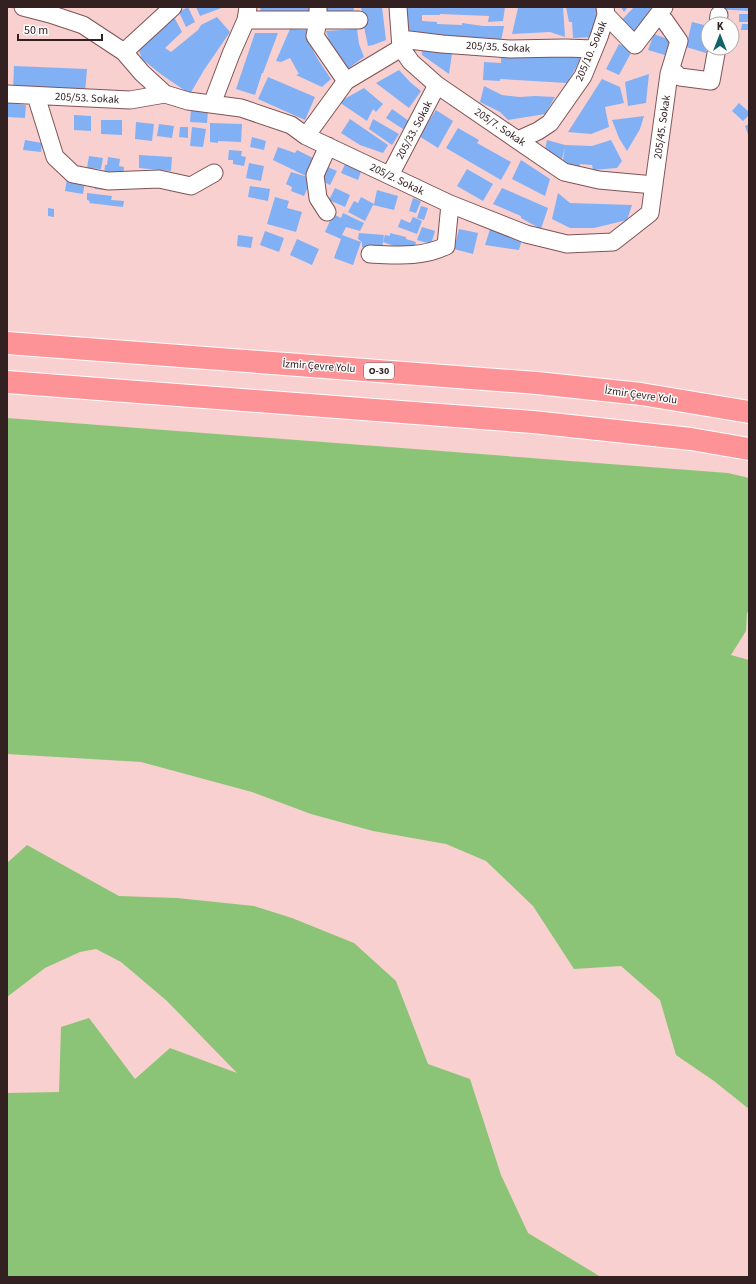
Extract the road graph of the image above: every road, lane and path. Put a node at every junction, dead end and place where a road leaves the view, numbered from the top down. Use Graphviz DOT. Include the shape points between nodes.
graph roads {
  1 [pos="23,7"];
  2 [pos="173,7"];
  3 [pos="398,7"];
  4 [pos="606,11"];
  5 [pos="661,11"];
  6 [pos="247,14"];
  7 [pos="318,14"];
  8 [pos="359,20"];
  9 [pos="401,43"];
  10 [pos="594,49"];
  11 [pos="124,52"];
  12 [pos="716,56"];
  13 [pos="671,69"];
  14 [pos="346,81"];
  15 [pos="437,85"];
  16 [pos="7,94"];
  17 [pos="166,94"];
  18 [pos="36,96"];
  19 [pos="212,104"];
  20 [pos="306,136"];
  21 [pos="518,140"];
  22 [pos="328,146"];
  23 [pos="214,173"];
  24 [pos="390,175"];
  25 [pos="654,185"];
  26 [pos="450,204"];
  27 [pos="327,212"];
  28 [pos="370,254"];
  29 [pos="7,343"];
  30 [pos="7,382"];
  31 [pos="641,394"];
  32 [pos="749,405"];
  33 [pos="749,412"];
  34 [pos="749,449"];
  1 -- 11 [label="street" via="83,26"];
  2 -- 11 [label="street"];
  3 -- 9 [label="street"];
  4 -- 5 [label="street" via="635,45"];
  4 -- 10 [label="street, 205/10. Sokak"];
  5 -- 13 [label="street, 205/45. Sokak" via="679,41"];
  6 -- 7 [label="street"];
  6 -- 19 [label="street"];
  7 -- 8 [label="street"];
  7 -- 14 [label="street" via="315,36"];
  9 -- 10 [label="street, 205/35. Sokak" via="510,49"];
  9 -- 14 [label="street"];
  9 -- 15 [label="street, 205/7. Sokak" via="411,62"];
  10 -- 21 [label="street, 205/10. Sokak" via="583,76 550,123"];
  11 -- 17 [label="street" via="142,73"];
  12 -- 13 [label="street" via="711,81 680,77"];
  13 -- 25 [label="street, 205/45. Sokak"];
  14 -- 20 [label="street"];
  15 -- 21 [label="street, 205/7. Sokak"];
  15 -- 24 [label="street, 205/33. Sokak"];
  16 -- 18 [label="street, 205/53. Sokak"];
  17 -- 18 [label="street, 205/53. Sokak" via="130,100"];
  17 -- 19 [label="street, 205/2. Sokak"];
  18 -- 23 [label="street" via="55,157 73,174 108,181 160,179 191,186"];
  19 -- 20 [label="street, 205/2. Sokak" via="240,108 291,125"];
  20 -- 22 [label="street, 205/2. Sokak"];
  21 -- 25 [label="street, 205/7. Sokak" via="564,172 599,180"];
  22 -- 24 [label="street, 205/2. Sokak"];
  22 -- 27 [label="street" via="315,175 318,198"];
  24 -- 26 [label="street, 205/2. Sokak"];
  25 -- 26 [label="street, 205/2. Sokak" via="650,213 613,242 567,244 526,234"];
  26 -- 28 [label="street" via="446,246 439,250 409,256"];
  29 -- 31 [label="highway, İzmir Çevre Yolu / O-30" via="537,383"];
  30 -- 34 [label="highway" via="533,422 691,439"];
  31 -- 32 [label="highway"];
  31 -- 33 [label="highway, İzmir Çevre Yolu / O-30"];
}
